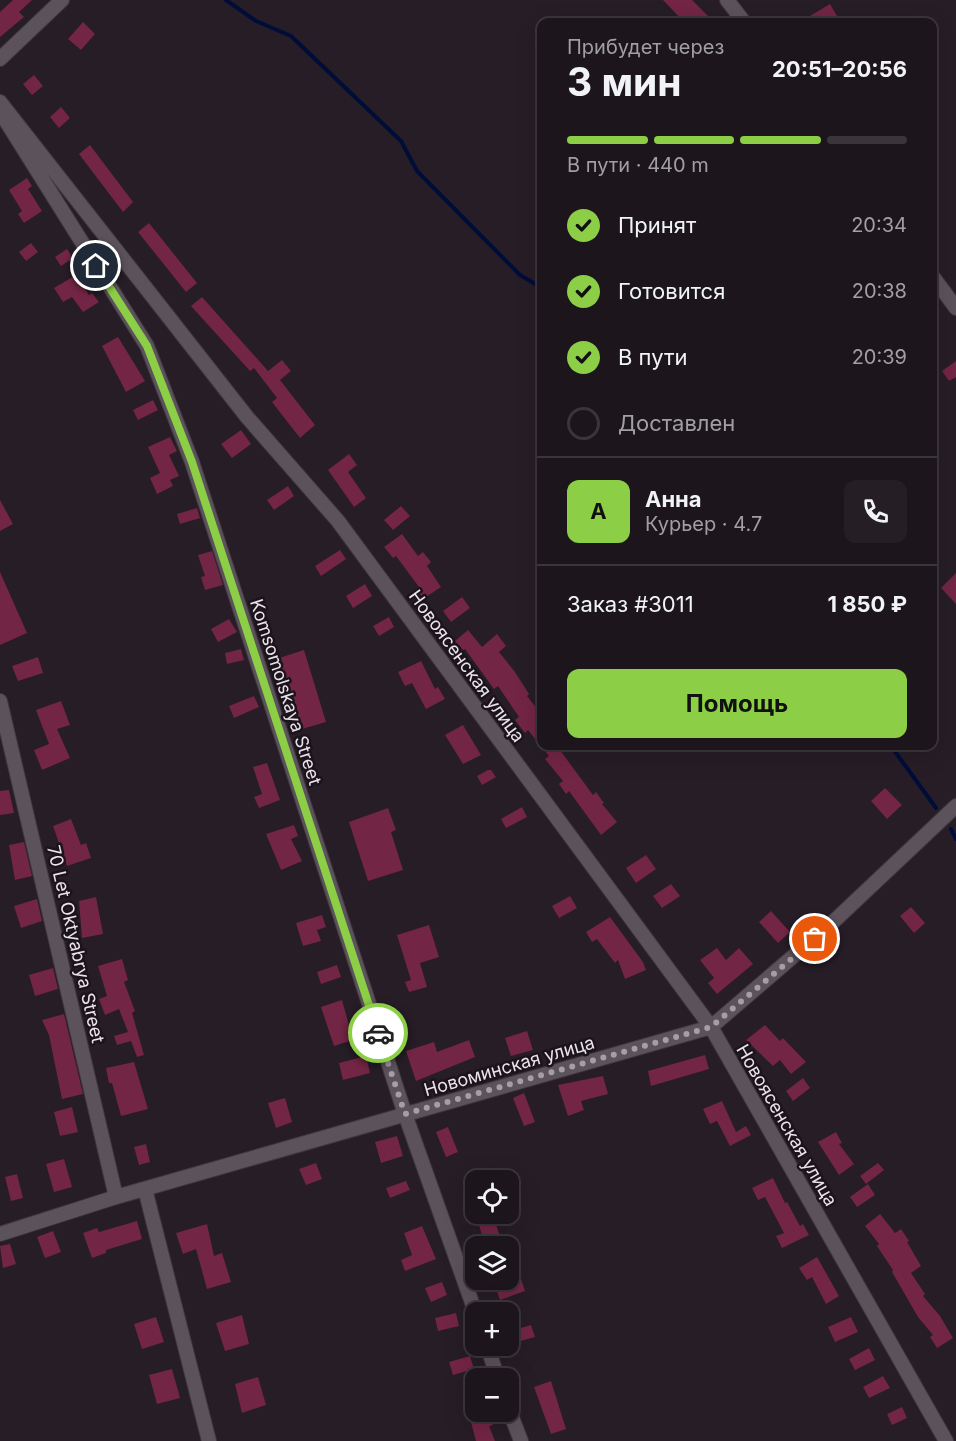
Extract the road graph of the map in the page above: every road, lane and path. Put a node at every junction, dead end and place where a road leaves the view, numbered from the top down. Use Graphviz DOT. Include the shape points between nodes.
graph roads {
  1 [pos="62,0"];
  2 [pos="727,0"];
  3 [pos="741,18"];
  4 [pos="0,59"];
  5 [pos="0,102"];
  6 [pos="0,112"];
  7 [pos="937,282"];
  8 [pos="956,308"];
  9 [pos="0,700"];
  10 [pos="956,806"];
  11 [pos="711,1027"];
  12 [pos="405,1114"];
  13 [pos="145,1189"];
  14 [pos="116,1197"];
  15 [pos="0,1234"];
  16 [pos="472,1302"];
  17 [pos="514,1422"];
  18 [pos="209,1441"];
  19 [pos="521,1441"];
  20 [pos="946,1441"];
  1 -- 4 [label="street"];
  2 -- 3 [label="street"];
  5 -- 11 [label="street, Новоясенская улица" via="247,417 338,521"];
  6 -- 12 [label="street, Komsomolskaya Street" via="147,346 192,462"];
  7 -- 8 [label="street"];
  9 -- 14 [label="street, 70 Let Oktyabrya Street"];
  10 -- 11 [label="street, Новоминская улица" via="832,923"];
  11 -- 12 [label="street, Новоминская улица"];
  11 -- 20 [label="street, Новоясенская улица"];
  12 -- 13 [label="street, Новоминская улица"];
  12 -- 16 [label="street, Komsomolskaya Street"];
  13 -- 14 [label="street, Новоминская улица"];
  13 -- 18 [label="street"];
  14 -- 15 [label="street, Новоминская улица"];
  17 -- 19 [label="street"];
}
